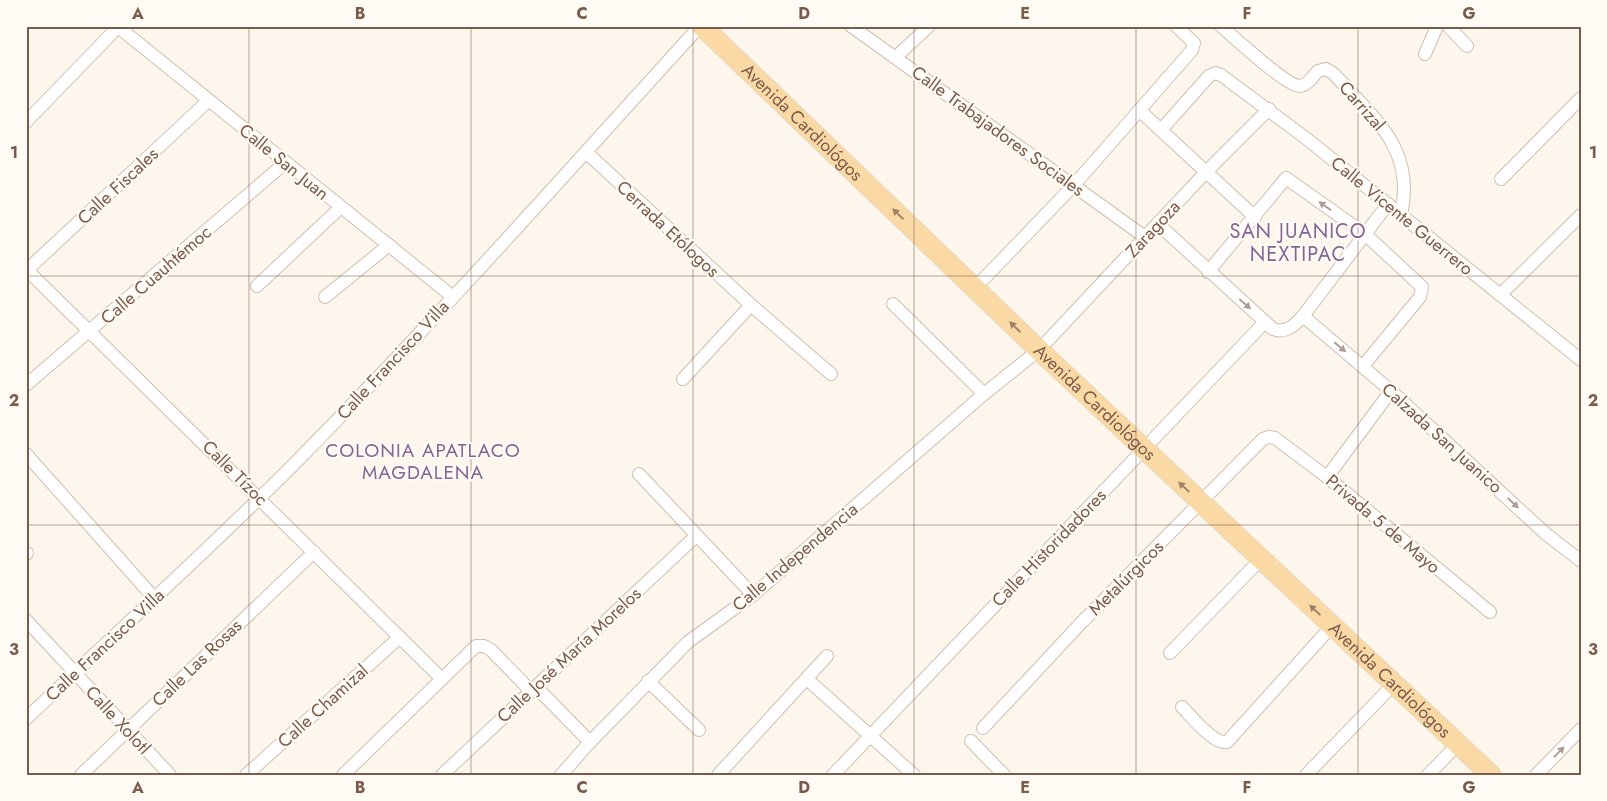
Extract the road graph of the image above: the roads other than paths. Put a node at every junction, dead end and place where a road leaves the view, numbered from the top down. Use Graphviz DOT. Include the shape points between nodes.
graph roads {
  1 [pos="701,26"];
  2 [pos="850,26"];
  3 [pos="929,26"];
  4 [pos="1177,26"];
  5 [pos="1222,26"];
  6 [pos="1437,26"];
  7 [pos="1448,26"];
  8 [pos="118,27"];
  9 [pos="1467,46"];
  10 [pos="1425,54"];
  11 [pos="896,57"];
  12 [pos="1581,98"];
  13 [pos="208,101"];
  14 [pos="1269,109"];
  15 [pos="1139,110"];
  16 [pos="26,122"];
  17 [pos="1161,130"];
  18 [pos="586,152"];
  19 [pos="285,164"];
  20 [pos="1206,172"];
  21 [pos="1502,178"];
  22 [pos="1074,185"];
  23 [pos="1388,204"];
  24 [pos="340,207"];
  25 [pos="1401,215"];
  26 [pos="1581,215"];
  27 [pos="1255,217"];
  28 [pos="1158,224"];
  29 [pos="1365,234"];
  30 [pos="1145,236"];
  31 [pos="389,245"];
  32 [pos="27,269"];
  33 [pos="1208,272"];
  34 [pos="257,286"];
  35 [pos="975,288"];
  36 [pos="1500,295"];
  37 [pos="325,297"];
  38 [pos="453,297"];
  39 [pos="893,304"];
  40 [pos="751,305"];
  41 [pos="1303,316"];
  42 [pos="1265,322"];
  43 [pos="91,332"];
  44 [pos="1039,350"];
  45 [pos="1581,360"];
  46 [pos="1363,366"];
  47 [pos="831,374"];
  48 [pos="683,378"];
  49 [pos="26,385"];
  50 [pos="1391,391"];
  51 [pos="984,394"];
  52 [pos="1274,438"];
  53 [pos="1143,448"];
  54 [pos="26,454"];
  55 [pos="639,474"];
  56 [pos="1326,477"];
  57 [pos="260,498"];
  58 [pos="1201,503"];
  59 [pos="696,536"];
  60 [pos="314,552"];
  61 [pos="1261,559"];
  62 [pos="1581,561"];
  63 [pos="753,595"];
  64 [pos="154,600"];
  65 [pos="1490,612"];
  66 [pos="26,620"];
  67 [pos="1332,626"];
  68 [pos="400,637"];
  69 [pos="1170,653"];
  70 [pos="827,656"];
  71 [pos="74,673"];
  72 [pos="442,679"];
  73 [pos="807,679"];
  74 [pos="648,681"];
  75 [pos="1394,684"];
  76 [pos="533,689"];
  77 [pos="1182,707"];
  78 [pos="26,719"];
  79 [pos="983,728"];
  80 [pos="1581,729"];
  81 [pos="127,730"];
  82 [pos="699,730"];
  83 [pos="870,736"];
  84 [pos="971,741"];
  85 [pos="590,742"];
  86 [pos="1458,744"];
  87 [pos="80,775"];
  88 [pos="170,775"];
  89 [pos="246,775"];
  90 [pos="344,775"];
  91 [pos="442,775"];
  92 [pos="561,775"];
  93 [pos="718,775"];
  94 [pos="833,775"];
  95 [pos="914,775"];
  96 [pos="1004,775"];
  97 [pos="1306,775"];
  98 [pos="1428,775"];
  99 [pos="1491,775"];
  100 [pos="1536,775"];
  1 -- 18 [label="street, Calle Francisco Villa"];
  35 -- 1 [label="main road, Avenida Cardiológos, one-way"];
  2 -- 11 [label="street, Calle Trabajadores Sociales"];
  3 -- 11 [label="street"];
  4 -- 15 [label="street" via="1194,43 1192,50"];
  5 -- 25 [label="street, Carrizal" via="1291,83 1306,84 1318,70 1326,69 1334,74 1388,135 1398,154 1405,183"];
  6 -- 10 [label="street"];
  7 -- 9 [label="street"];
  8 -- 13 [label="street, Calle San Juan"];
  8 -- 16 [label="street"];
  11 -- 22 [label="street, Calle Trabajadores Sociales"];
  12 -- 21 [label="street"];
  13 -- 19 [label="street, Calle San Juan"];
  13 -- 32 [label="street, Calle Fiscales"];
  14 -- 17 [label="street, Calle Vicente Guerrero" via="1215,73"];
  14 -- 20 [label="street, Zaragoza"];
  14 -- 23 [label="street, Calle Vicente Guerrero"];
  15 -- 17 [label="street"];
  15 -- 22 [label="street"];
  17 -- 20 [label="street"];
  18 -- 38 [label="street, Calle Francisco Villa"];
  18 -- 40 [label="street, Cerrada Etólogos"];
  19 -- 24 [label="street, Calle San Juan"];
  19 -- 43 [label="street, Calle Cuauhtémoc"];
  20 -- 27 [label="street"];
  20 -- 28 [label="street, Zaragoza"];
  22 -- 30 [label="street, Calle Trabajadores Sociales"];
  22 -- 35 [label="street"];
  23 -- 25 [label="street, Calle Vicente Guerrero"];
  23 -- 29 [label="street"];
  24 -- 31 [label="street, Calle San Juan"];
  24 -- 34 [label="street"];
  25 -- 36 [label="street, Calle Vicente Guerrero"];
  26 -- 36 [label="street"];
  29 -- 27 [label="street, one-way" via="1286,178"];
  27 -- 33 [label="street"];
  28 -- 30 [label="street, Zaragoza"];
  28 -- 33 [label="street"];
  29 -- 41 [label="street"];
  29 -- 46 [label="street" via="1422,288 1420,297"];
  30 -- 44 [label="street, Zaragoza"];
  31 -- 37 [label="street"];
  31 -- 38 [label="street, Calle San Juan"];
  32 -- 43 [label="street, Calle Tízoc"];
  33 -- 42 [label="street, one-way"];
  44 -- 35 [label="main road, Avenida Cardiológos, one-way"];
  36 -- 45 [label="street, Calle Vicente Guerrero"];
  38 -- 57 [label="street, Calle Francisco Villa"];
  39 -- 51 [label="street"];
  40 -- 47 [label="street, Cerrada Etólogos"];
  40 -- 48 [label="street"];
  41 -- 42 [label="street" via="1293,327 1278,331"];
  41 -- 46 [label="street, Calzada San Juanico, one-way"];
  42 -- 53 [label="street, Calle Historidadores"];
  43 -- 49 [label="street, Calle Cuauhtémoc"];
  43 -- 57 [label="street, Calle Tízoc"];
  44 -- 51 [label="street, Calle Independencia"];
  44 -- 53 [label="main road, Avenida Cardiológos"];
  46 -- 50 [label="street, Calzada San Juanico"];
  50 -- 56 [label="street"];
  50 -- 62 [label="street, Calzada San Juanico, one-way" via="1546,534"];
  51 -- 63 [label="street, Calle Independencia"];
  52 -- 56 [label="street, Privada 5 de Mayo"];
  52 -- 58 [label="street, Metalúrgicos" via="1263,439"];
  58 -- 53 [label="main road, Avenida Cardiológos, one-way"];
  53 -- 83 [label="street, Calle Historidadores"];
  54 -- 64 [label="street"];
  55 -- 59 [label="street"];
  56 -- 65 [label="street, Privada 5 de Mayo"];
  57 -- 60 [label="street, Calle Tízoc"];
  57 -- 64 [label="street, Calle Francisco Villa"];
  58 -- 61 [label="main road, Avenida Cardiológos"];
  58 -- 79 [label="street, Metalúrgicos" via="1082,622"];
  59 -- 63 [label="street"];
  59 -- 76 [label="street, Calle José María Morelos"];
  60 -- 68 [label="street, Calle Tízoc"];
  60 -- 81 [label="street, Calle Las Rosas"];
  67 -- 61 [label="main road, Avenida Cardiológos, one-way"];
  61 -- 69 [label="street"];
  63 -- 74 [label="street, Calle Independencia" via="688,642"];
  64 -- 71 [label="street, Calle Francisco Villa"];
  66 -- 71 [label="street, Calle Xolotl"];
  67 -- 75 [label="main road, Avenida Cardiológos"];
  67 -- 77 [label="street" via="1226,742 1215,740"];
  68 -- 72 [label="street, Calle Tízoc"];
  68 -- 89 [label="street, Calle Chamizal"];
  70 -- 73 [label="street"];
  71 -- 78 [label="street, Calle Francisco Villa"];
  71 -- 81 [label="street, Calle Xolotl"];
  72 -- 76 [label="street" via="476,646 484,646"];
  72 -- 90 [label="street"];
  73 -- 83 [label="street"];
  73 -- 93 [label="street"];
  74 -- 82 [label="street"];
  74 -- 85 [label="street, Calle Independencia"];
  75 -- 86 [label="main road, Avenida Cardiológos"];
  75 -- 97 [label="street"];
  76 -- 85 [label="street"];
  76 -- 91 [label="street, Calle José María Morelos"];
  100 -- 80 [label="street, one-way"];
  81 -- 87 [label="street, Calle Las Rosas"];
  81 -- 88 [label="street, Calle Xolotl"];
  83 -- 94 [label="street, Calle Historidadores"];
  83 -- 95 [label="street"];
  84 -- 96 [label="street"];
  85 -- 92 [label="street, Calle Independencia"];
  86 -- 98 [label="street"];
  86 -- 99 [label="main road, Avenida Cardiológos"];
}
